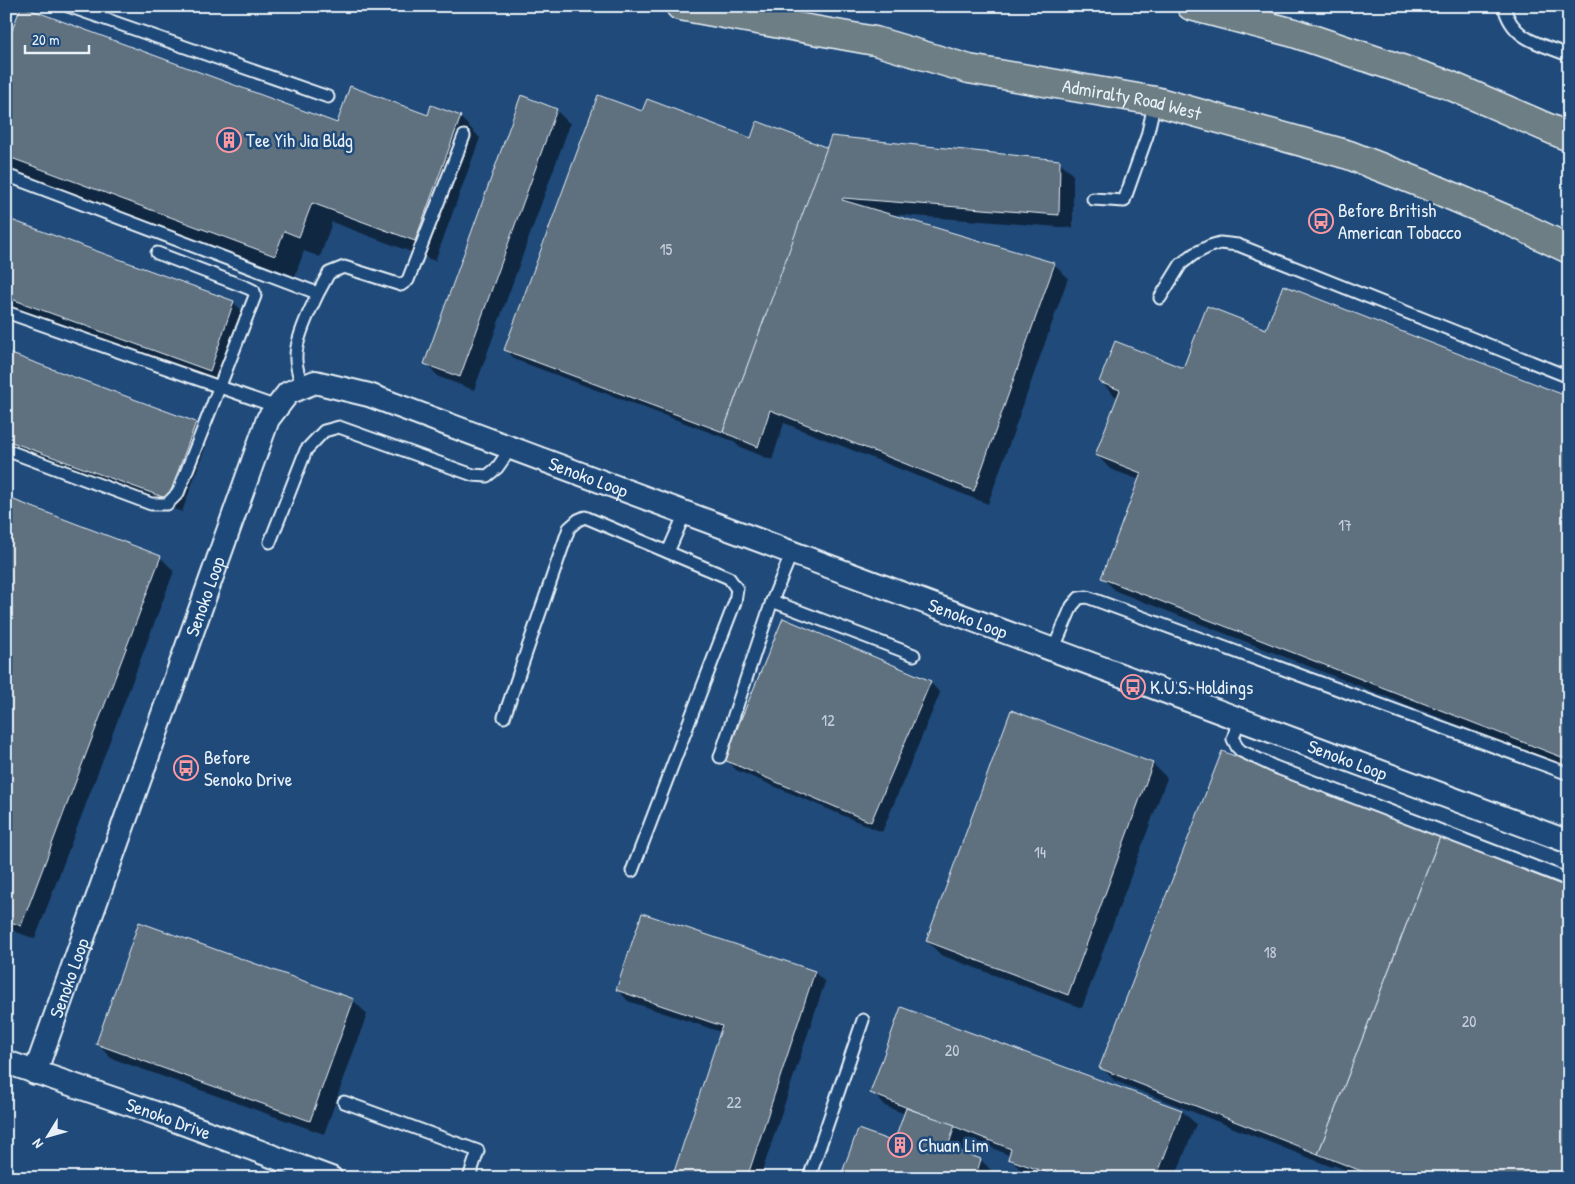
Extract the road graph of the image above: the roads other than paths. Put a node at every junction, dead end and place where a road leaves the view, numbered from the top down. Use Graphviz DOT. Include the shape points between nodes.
graph roads {
  1 [pos="68,6"];
  2 [pos="680,6"];
  3 [pos="1191,6"];
  4 [pos="1504,6"];
  5 [pos="1569,55"];
  6 [pos="328,97"];
  7 [pos="1155,101"];
  8 [pos="464,136"];
  9 [pos="1569,137"];
  10 [pos="6,175"];
  11 [pos="1093,199"];
  12 [pos="1569,249"];
  13 [pos="157,253"];
  14 [pos="317,292"];
  15 [pos="1160,298"];
  16 [pos="6,312"];
  17 [pos="1569,378"];
  18 [pos="220,387"];
  19 [pos="302,387"];
  20 [pos="277,407"];
  21 [pos="511,448"];
  22 [pos="6,450"];
  23 [pos="685,513"];
  24 [pos="270,542"];
  25 [pos="668,552"];
  26 [pos="792,552"];
  27 [pos="772,601"];
  28 [pos="1053,650"];
  29 [pos="914,655"];
  30 [pos="504,717"];
  31 [pos="1240,719"];
  32 [pos="720,757"];
  33 [pos="1569,774"];
  34 [pos="1569,842"];
  35 [pos="632,871"];
  36 [pos="1569,880"];
  37 [pos="863,1020"];
  38 [pos="6,1062"];
  39 [pos="36,1072"];
  40 [pos="344,1102"];
  41 [pos="330,1178"];
  42 [pos="469,1178"];
  43 [pos="809,1178"];
  1 -- 6 [label="lane"];
  2 -- 7 [label="main road, Admiralty Road West" via="875,40 969,69"];
  3 -- 9 [label="main road" via="1294,33 1440,82"];
  4 -- 5 [label="lane" via="1506,17 1524,38"];
  7 -- 11 [label="lane" via="1147,136 1124,200"];
  7 -- 12 [label="main road, Admiralty Road West" via="1349,156 1426,185"];
  8 -- 14 [label="lane" via="408,280 401,285 344,267 329,273"];
  10 -- 14 [label="lane"];
  13 -- 18 [label="lane" via="254,291 255,296"];
  14 -- 19 [label="lane" via="297,345 295,358"];
  15 -- 17 [label="lane" via="1181,264 1194,254 1220,243 1238,245"];
  16 -- 18 [label="lane"];
  18 -- 20 [label="lane"];
  18 -- 22 [label="lane" via="178,493 167,504 151,504"];
  19 -- 20 [label="street, Senoko Loop" via="288,393"];
  19 -- 21 [label="street, Senoko Loop" via="315,382 369,395"];
  20 -- 39 [label="street, Senoko Loop" via="268,419"];
  21 -- 23 [label="street, Senoko Loop"];
  21 -- 24 [label="lane" via="487,476 473,475 339,427 324,431 306,450"];
  23 -- 25 [label="lane"];
  23 -- 26 [label="street, Senoko Loop"];
  25 -- 30 [label="lane" via="586,517 570,528"];
  25 -- 35 [label="lane" via="729,578 738,589"];
  26 -- 27 [label="lane"];
  26 -- 28 [label="street, Senoko Loop"];
  27 -- 29 [label="lane"];
  27 -- 32 [label="lane"];
  28 -- 31 [label="street, Senoko Loop"];
  28 -- 33 [label="lane" via="1072,606 1079,598 1087,596"];
  31 -- 34 [label="street, Senoko Loop"];
  31 -- 36 [label="lane" via="1232,738 1241,751 1284,771"];
  37 -- 43 [label="lane"];
  38 -- 39 [label="street, Senoko Drive"];
  39 -- 41 [label="street, Senoko Drive"];
  40 -- 42 [label="lane" via="478,1151"];
}
